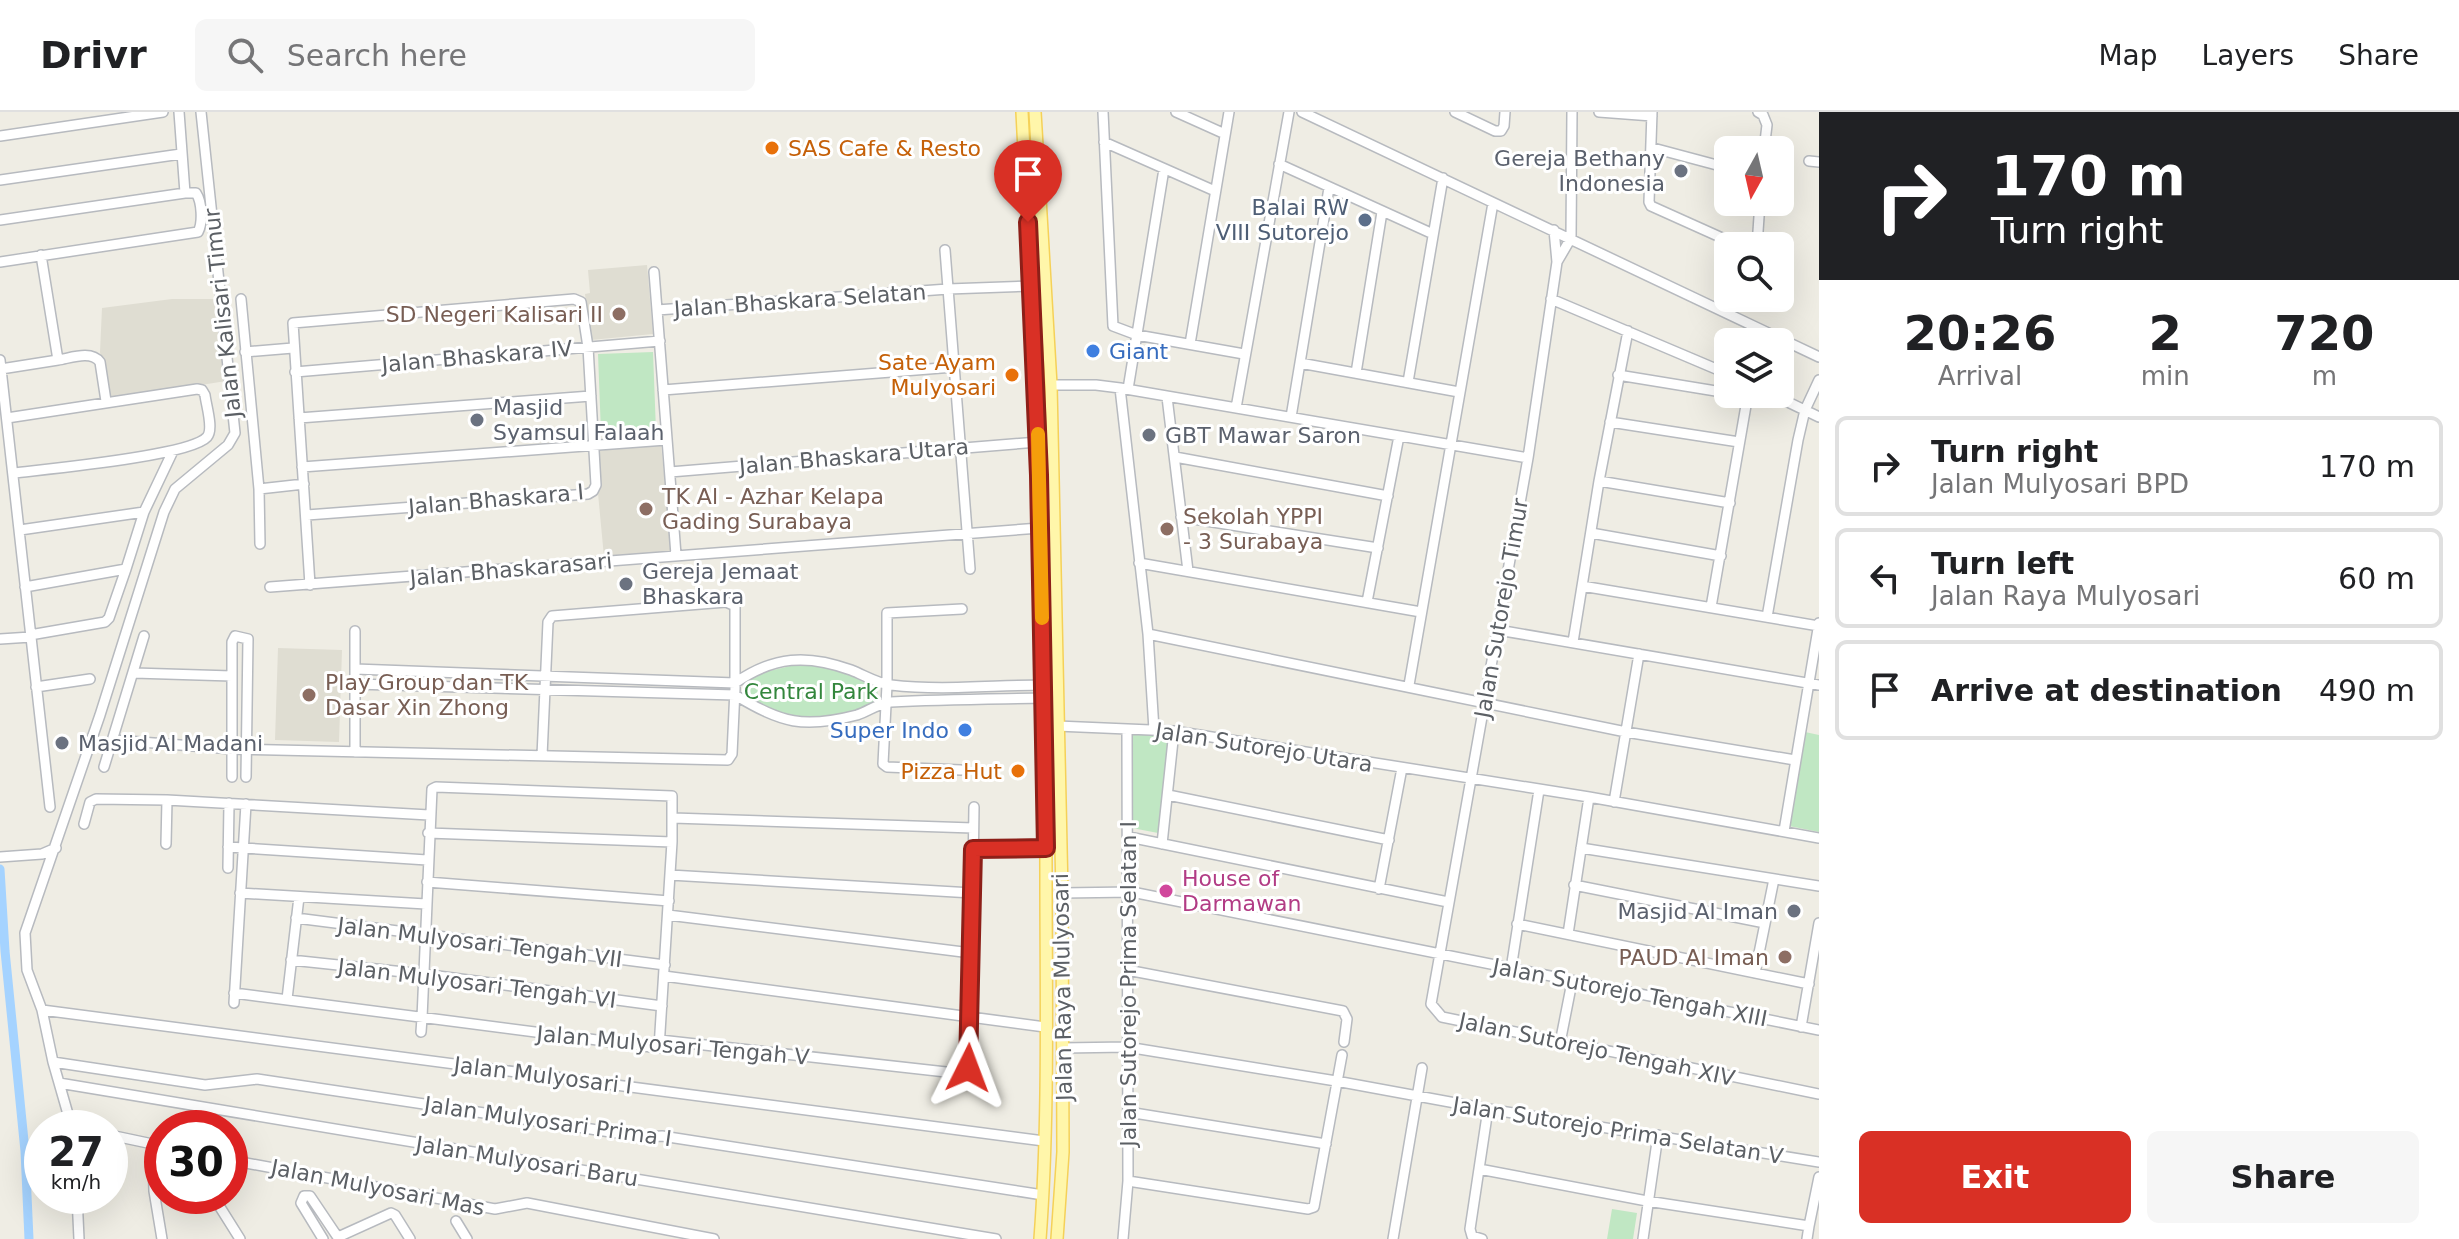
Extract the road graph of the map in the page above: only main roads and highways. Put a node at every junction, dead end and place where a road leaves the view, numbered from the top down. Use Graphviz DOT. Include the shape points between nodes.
graph roads {
  1 [pos="1022,112"];
  2 [pos="1035,112"];
  3 [pos="1034,221"];
  4 [pos="1035,241"];
  5 [pos="1046,474"];
  6 [pos="1061,872"];
  7 [pos="1046,873"];
  8 [pos="1045,1110"];
  9 [pos="1064,1110"];
  10 [pos="1044,1125"];
  11 [pos="1064,1125"];
  12 [pos="1040,1239"];
  13 [pos="1057,1239"];
  1 -- 3 [label="main road, Jalan Raya Mulyosari"];
  2 -- 3 [label="main road, Jalan Raya Mulyosari"];
  3 -- 4 [label="main road, Jalan Raya Mulyosari"];
  4 -- 5 [label="main road, Jalan Raya Mulyosari" via="1051,385"];
  4 -- 5 [label="main road, Jalan Raya Mulyosari" via="1031,286 1038,442"];
  5 -- 6 [label="main road, Jalan Raya Mulyosari"];
  5 -- 7 [label="main road, Jalan Raya Mulyosari" via="1040,528"];
  6 -- 7 [label="main road"];
  6 -- 9 [label="main road, Jalan Raya Mulyosari"];
  7 -- 8 [label="main road, Jalan Raya Mulyosari"];
  8 -- 9 [label="main road"];
  8 -- 10 [label="main road, Jalan Raya Mulyosari"];
  9 -- 11 [label="main road, Jalan Raya Mulyosari"];
  10 -- 11 [label="main road"];
  10 -- 12 [label="main road, Jalan Raya Mulyosari"];
  11 -- 13 [label="main road, Jalan Raya Mulyosari"];
}
